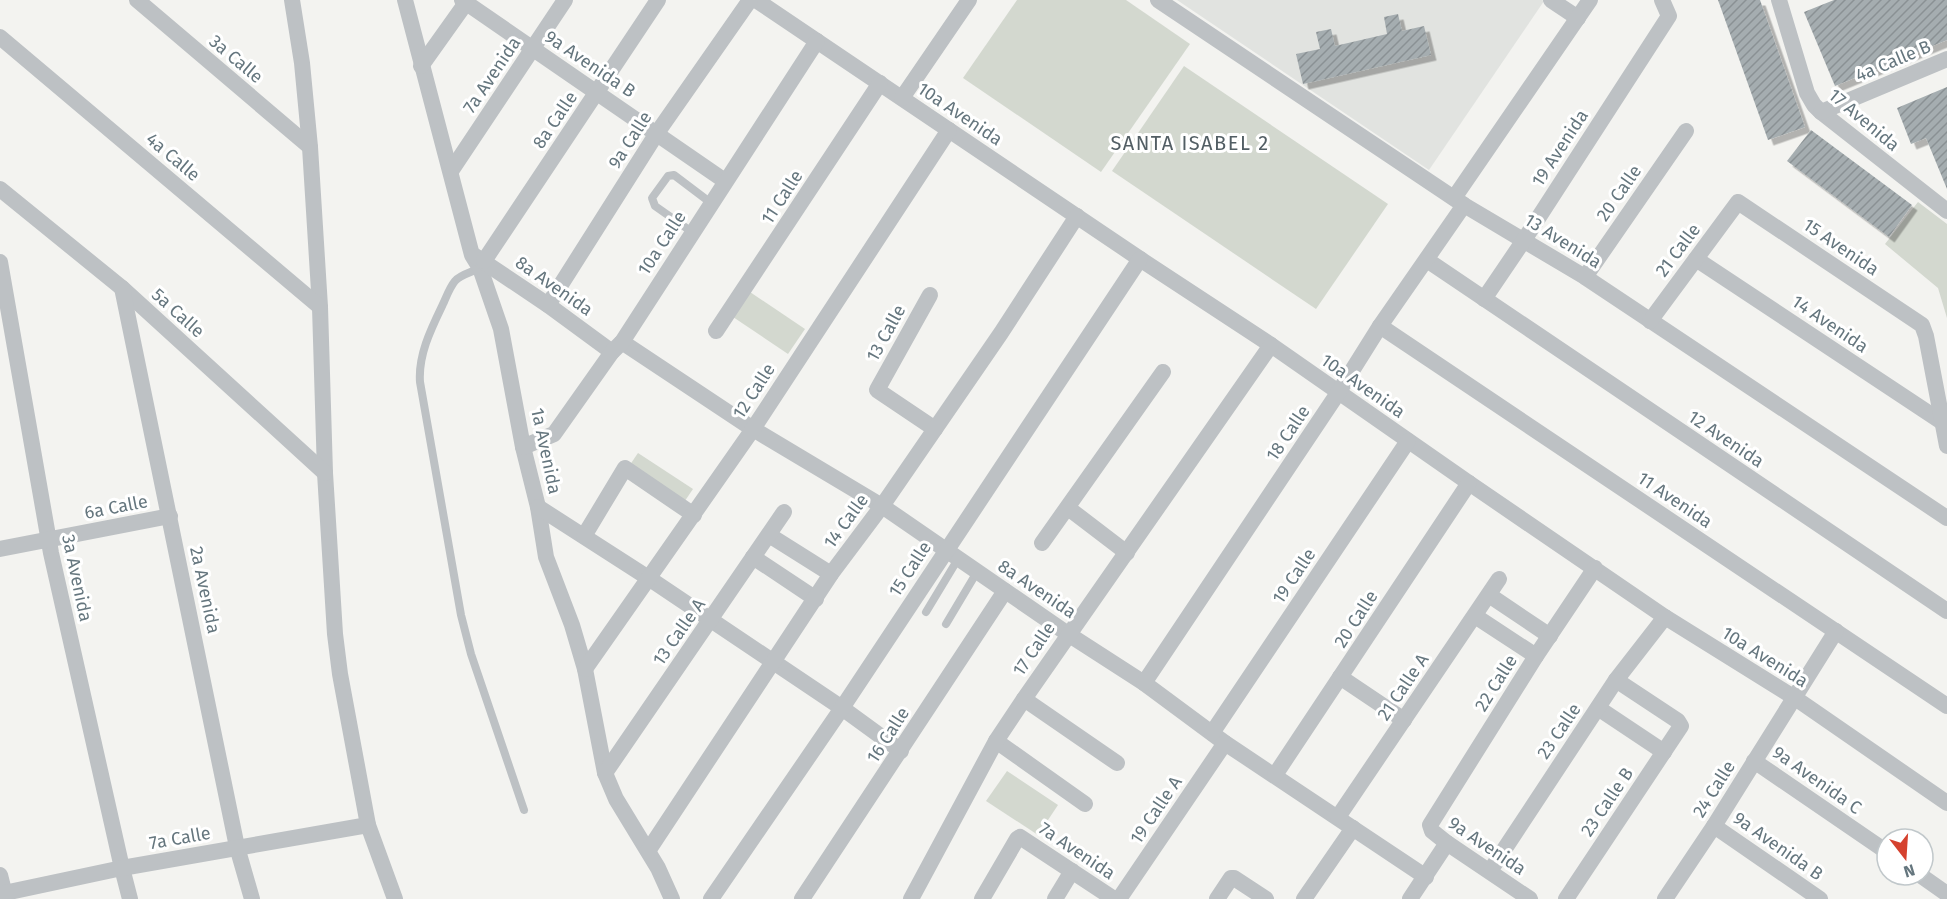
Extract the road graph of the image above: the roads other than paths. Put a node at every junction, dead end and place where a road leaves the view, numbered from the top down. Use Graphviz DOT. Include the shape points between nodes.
graph roads {
  1 [pos="137,0"];
  2 [pos="292,0"];
  3 [pos="405,0"];
  4 [pos="565,0"];
  5 [pos="658,0"];
  6 [pos="750,0"];
  7 [pos="756,0"];
  8 [pos="969,0"];
  9 [pos="1158,0"];
  10 [pos="1551,0"];
  11 [pos="1590,0"];
  12 [pos="1662,0"];
  13 [pos="1779,0"];
  14 [pos="465,1"];
  15 [pos="1578,18"];
  16 [pos="0,37"];
  17 [pos="817,41"];
  18 [pos="533,49"];
  19 [pos="1947,59"];
  20 [pos="421,66"];
  21 [pos="880,83"];
  22 [pos="597,92"];
  23 [pos="902,98"];
  24 [pos="1821,112"];
  25 [pos="949,130"];
  26 [pos="1686,131"];
  27 [pos="657,134"];
  28 [pos="310,147"];
  29 [pos="451,171"];
  30 [pos="725,181"];
  31 [pos="0,189"];
  32 [pos="1459,201"];
  33 [pos="1738,202"];
  34 [pos="711,203"];
  35 [pos="1943,203"];
  36 [pos="1077,216"];
  37 [pos="692,232"];
  38 [pos="1524,240"];
  39 [pos="1140,259"];
  40 [pos="1696,259"];
  41 [pos="1427,260"];
  42 [pos="0,261"];
  43 [pos="479,262"];
  44 [pos="1585,277"];
  45 [pos="122,288"];
  46 [pos="930,295"];
  47 [pos="1484,299"];
  48 [pos="548,304"];
  49 [pos="320,308"];
  50 [pos="1650,321"];
  51 [pos="1380,326"];
  52 [pos="716,331"];
  53 [pos="1271,345"];
  54 [pos="617,347"];
  55 [pos="1163,372"];
  56 [pos="1338,393"];
  57 [pos="1942,422"];
  58 [pos="753,429"];
  59 [pos="935,429"];
  60 [pos="1408,441"];
  61 [pos="1947,446"];
  62 [pos="523,447"];
  63 [pos="325,473"];
  64 [pos="1468,483"];
  65 [pos="882,506"];
  66 [pos="538,507"];
  67 [pos="1068,508"];
  68 [pos="784,512"];
  69 [pos="694,515"];
  70 [pos="170,516"];
  71 [pos="1947,518"];
  72 [pos="769,535"];
  73 [pos="584,536"];
  74 [pos="48,540"];
  75 [pos="1042,543"];
  76 [pos="0,549"];
  77 [pos="1127,553"];
  78 [pos="952,555"];
  79 [pos="753,557"];
  80 [pos="1595,568"];
  81 [pos="977,572"];
  82 [pos="831,574"];
  83 [pos="650,579"];
  84 [pos="1499,579"];
  85 [pos="1005,591"];
  86 [pos="1489,595"];
  87 [pos="816,599"];
  88 [pos="1947,611"];
  89 [pos="927,612"];
  90 [pos="1475,616"];
  91 [pos="1665,617"];
  92 [pos="711,620"];
  93 [pos="946,624"];
  94 [pos="1836,631"];
  95 [pos="1068,634"];
  96 [pos="1550,636"];
  97 [pos="1536,656"];
  98 [pos="772,662"];
  99 [pos="585,669"];
  100 [pos="1340,677"];
  101 [pos="1616,681"];
  102 [pos="1144,684"];
  103 [pos="1795,698"];
  104 [pos="1024,699"];
  105 [pos="1947,706"];
  106 [pos="842,708"];
  107 [pos="1598,708"];
  108 [pos="1404,720"];
  109 [pos="1218,738"];
  110 [pos="996,741"];
  111 [pos="900,751"];
  112 [pos="1664,752"];
  113 [pos="1754,761"];
  114 [pos="1117,763"];
  115 [pos="604,773"];
  116 [pos="1275,775"];
  117 [pos="1085,804"];
  118 [pos="1947,804"];
  119 [pos="524,810"];
  120 [pos="1338,817"];
  121 [pos="1433,820"];
  122 [pos="368,825"];
  123 [pos="1714,826"];
  124 [pos="1353,828"];
  125 [pos="1447,843"];
  126 [pos="1875,844"];
  127 [pos="237,848"];
  128 [pos="648,851"];
  129 [pos="122,868"];
  130 [pos="1072,871"];
  131 [pos="1490,871"];
  132 [pos="0,876"];
  133 [pos="1426,877"];
  134 [pos="1097,894"];
  135 [pos="3,895"];
  136 [pos="1672,897"];
  137 [pos="130,899"];
  138 [pos="252,899"];
  139 [pos="395,899"];
  140 [pos="672,899"];
  141 [pos="711,899"];
  142 [pos="802,899"];
  143 [pos="910,899"];
  144 [pos="982,899"];
  145 [pos="1055,899"];
  146 [pos="1114,899"];
  147 [pos="1119,899"];
  148 [pos="1217,899"];
  149 [pos="1266,899"];
  150 [pos="1304,899"];
  151 [pos="1410,899"];
  152 [pos="1530,899"];
  153 [pos="1566,899"];
  154 [pos="1820,899"];
  1 -- 28 [label="street, 3a Calle"];
  2 -- 28 [label="street"];
  3 -- 20 [label="street, 1a Avenida"];
  4 -- 18 [label="street, 7a Avenida"];
  5 -- 22 [label="street, 8a Calle"];
  6 -- 27 [label="street, 9a Calle"];
  7 -- 17 [label="street, 10a Avenida"];
  8 -- 23 [label="street"];
  9 -- 32 [label="street, 13 Avenida"];
  10 -- 15 [label="street"];
  11 -- 15 [label="street, 18 Calle"];
  12 -- 38 [label="street, 19 Avenida" via="1669,16"];
  13 -- 24 [label="street, 17 Avenida" via="1807,93"];
  14 -- 18 [label="street, 9a Avenida B"];
  14 -- 20 [label="street"];
  15 -- 32 [label="street, 18 Calle"];
  16 -- 49 [label="street, 4a Calle"];
  17 -- 21 [label="street, 10a Avenida"];
  17 -- 30 [label="street, 10a Calle"];
  18 -- 22 [label="street, 9a Avenida B"];
  18 -- 29 [label="street, 7a Avenida"];
  19 -- 24 [label="street, 4a Calle B"];
  20 -- 29 [label="street, 1a Avenida"];
  21 -- 23 [label="street, 10a Avenida"];
  21 -- 52 [label="street, 11 Calle"];
  22 -- 27 [label="street, 9a Avenida B"];
  22 -- 43 [label="street, 8a Calle"];
  23 -- 25 [label="street, 10a Avenida"];
  24 -- 35 [label="street, 17 Avenida"];
  25 -- 36 [label="street, 10a Avenida"];
  25 -- 58 [label="street, 12 Calle"];
  26 -- 44 [label="street, 20 Calle"];
  27 -- 30 [label="street, 9a Avenida B"];
  27 -- 48 [label="street, 9a Calle"];
  28 -- 49 [label="street"];
  29 -- 43 [label="street, 1a Avenida"];
  30 -- 34 [label="street, 10a Calle"];
  31 -- 45 [label="street, 5a Calle"];
  32 -- 38 [label="street, 13 Avenida"];
  32 -- 41 [label="street, 18 Calle"];
  33 -- 40 [label="street, 21 Calle"];
  33 -- 57 [label="street, 15 Avenida" via="1922,325"];
  34 -- 37 [label="street, 10a Calle"];
  34 -- 37 [label="lane" via="674,175 668,176 652,198 655,206"];
  36 -- 39 [label="street, 10a Avenida"];
  36 -- 59 [label="street, 14 Calle"];
  37 -- 54 [label="street, 10a Calle"];
  38 -- 44 [label="street, 13 Avenida"];
  38 -- 47 [label="street, 19 Avenida"];
  39 -- 53 [label="street, 10a Avenida"];
  39 -- 78 [label="street, 15 Calle"];
  40 -- 50 [label="street, 21 Calle"];
  40 -- 57 [label="street, 14 Avenida"];
  41 -- 47 [label="street, 12 Avenida"];
  41 -- 51 [label="street, 18 Calle"];
  42 -- 74 [label="street, 3a Avenida"];
  43 -- 48 [label="street, 8a Avenida"];
  43 -- 62 [label="street, 1a Avenida" via="501,329"];
  43 -- 119 [label="lane" via="452,285 432,327 419,371 461,615"];
  44 -- 50 [label="street, 13 Avenida"];
  45 -- 63 [label="street, 5a Calle"];
  45 -- 70 [label="street, 2a Avenida"];
  46 -- 59 [label="street, 13 Calle" via="877,390"];
  47 -- 88 [label="street, 12 Avenida"];
  48 -- 54 [label="street, 8a Avenida"];
  49 -- 63 [label="street"];
  50 -- 71 [label="street, 13 Avenida"];
  51 -- 56 [label="street, 18 Calle"];
  51 -- 94 [label="street, 11 Avenida"];
  53 -- 56 [label="street, 10a Avenida"];
  53 -- 77 [label="street, 17 Calle"];
  54 -- 58 [label="street, 8a Avenida"];
  54 -- 62 [label="street, 10a Calle" via="554,434"];
  55 -- 67 [label="street"];
  56 -- 60 [label="street, 10a Avenida"];
  56 -- 102 [label="street, 18 Calle"];
  57 -- 61 [label="street"];
  58 -- 65 [label="street, 8a Avenida"];
  58 -- 69 [label="street, 12 Calle"];
  59 -- 65 [label="street, 14 Calle"];
  60 -- 64 [label="street, 10a Avenida"];
  60 -- 109 [label="street, 19 Calle"];
  62 -- 66 [label="street, 1a Avenida"];
  63 -- 122 [label="street" via="335,634"];
  64 -- 80 [label="street, 10a Avenida"];
  64 -- 100 [label="street, 20 Calle"];
  65 -- 78 [label="street, 8a Avenida"];
  65 -- 82 [label="street, 14 Calle"];
  66 -- 73 [label="street"];
  66 -- 99 [label="street, 1a Avenida" via="546,557"];
  67 -- 75 [label="street"];
  67 -- 77 [label="street"];
  68 -- 72 [label="street, 13 Calle A"];
  69 -- 73 [label="street" via="625,468"];
  69 -- 83 [label="street, 12 Calle"];
  70 -- 74 [label="street, 6a Calle"];
  70 -- 127 [label="street, 2a Avenida"];
  72 -- 79 [label="street, 13 Calle A"];
  72 -- 82 [label="street"];
  73 -- 83 [label="street"];
  74 -- 76 [label="street, 6a Calle"];
  74 -- 129 [label="street, 3a Avenida"];
  77 -- 95 [label="street, 17 Calle"];
  78 -- 81 [label="street, 8a Avenida"];
  78 -- 89 [label="lane"];
  78 -- 106 [label="street, 15 Calle"];
  79 -- 87 [label="street"];
  79 -- 92 [label="street, 13 Calle A"];
  80 -- 91 [label="street, 10a Avenida"];
  80 -- 96 [label="street, 22 Calle"];
  81 -- 85 [label="street, 8a Avenida"];
  81 -- 93 [label="lane"];
  82 -- 87 [label="street, 14 Calle"];
  83 -- 92 [label="street"];
  83 -- 99 [label="street, 12 Calle"];
  84 -- 86 [label="street, 21 Calle A"];
  85 -- 95 [label="street, 8a Avenida"];
  85 -- 111 [label="street, 16 Calle"];
  86 -- 90 [label="street, 21 Calle A"];
  86 -- 96 [label="street"];
  87 -- 98 [label="street, 14 Calle"];
  90 -- 97 [label="street"];
  90 -- 108 [label="street, 21 Calle A"];
  91 -- 101 [label="street, 23 Calle"];
  91 -- 103 [label="street, 10a Avenida"];
  92 -- 98 [label="street"];
  92 -- 115 [label="street, 13 Calle A"];
  94 -- 103 [label="street, 24 Calle"];
  94 -- 105 [label="street, 11 Avenida"];
  95 -- 102 [label="street, 8a Avenida"];
  95 -- 104 [label="street, 17 Calle"];
  96 -- 97 [label="street, 22 Calle"];
  97 -- 121 [label="street, 22 Calle"];
  98 -- 106 [label="street"];
  98 -- 128 [label="street, 14 Calle"];
  99 -- 115 [label="street, 1a Avenida"];
  100 -- 108 [label="street"];
  100 -- 116 [label="street, 20 Calle"];
  101 -- 107 [label="street, 23 Calle"];
  101 -- 112 [label="street, 23 Calle B" via="1678,721 1681,726"];
  102 -- 109 [label="street, 8a Avenida"];
  103 -- 113 [label="street, 24 Calle"];
  103 -- 118 [label="street, 10a Avenida"];
  104 -- 110 [label="street, 17 Calle"];
  104 -- 114 [label="street"];
  106 -- 111 [label="street"];
  106 -- 141 [label="street, 15 Calle"];
  107 -- 112 [label="street"];
  107 -- 131 [label="street, 23 Calle"];
  108 -- 120 [label="street, 21 Calle A"];
  109 -- 116 [label="street, 8a Avenida"];
  109 -- 147 [label="street, 19 Calle A"];
  110 -- 117 [label="street"];
  110 -- 143 [label="street, 17 Calle"];
  111 -- 142 [label="street, 16 Calle"];
  112 -- 153 [label="street, 23 Calle B"];
  113 -- 123 [label="street, 24 Calle"];
  113 -- 126 [label="street, 9a Avenida C"];
  115 -- 128 [label="street, 1a Avenida"];
  116 -- 120 [label="street, 8a Avenida"];
  120 -- 124 [label="street, 8a Avenida"];
  121 -- 125 [label="street, 9a Avenida" via="1432,831"];
  122 -- 127 [label="street, 7a Calle"];
  122 -- 139 [label="street"];
  123 -- 136 [label="street, 24 Calle"];
  123 -- 154 [label="street, 9a Avenida B"];
  124 -- 133 [label="street, 8a Avenida"];
  124 -- 150 [label="street"];
  125 -- 131 [label="street, 9a Avenida"];
  125 -- 133 [label="street"];
  127 -- 129 [label="street, 7a Calle"];
  127 -- 138 [label="street, 2a Avenida"];
  128 -- 140 [label="street, 1a Avenida"];
  129 -- 135 [label="street, 7a Calle"];
  129 -- 137 [label="street, 3a Avenida"];
  130 -- 134 [label="street, 7a Avenida"];
  130 -- 144 [label="street, 7a Avenida" via="1023,838 1017,839"];
  130 -- 145 [label="street"];
  131 -- 152 [label="street, 9a Avenida"];
  132 -- 135 [label="street"];
  133 -- 151 [label="street"];
  134 -- 146 [label="street, 7a Avenida"];
  148 -- 149 [label="street" via="1234,878"];
}
